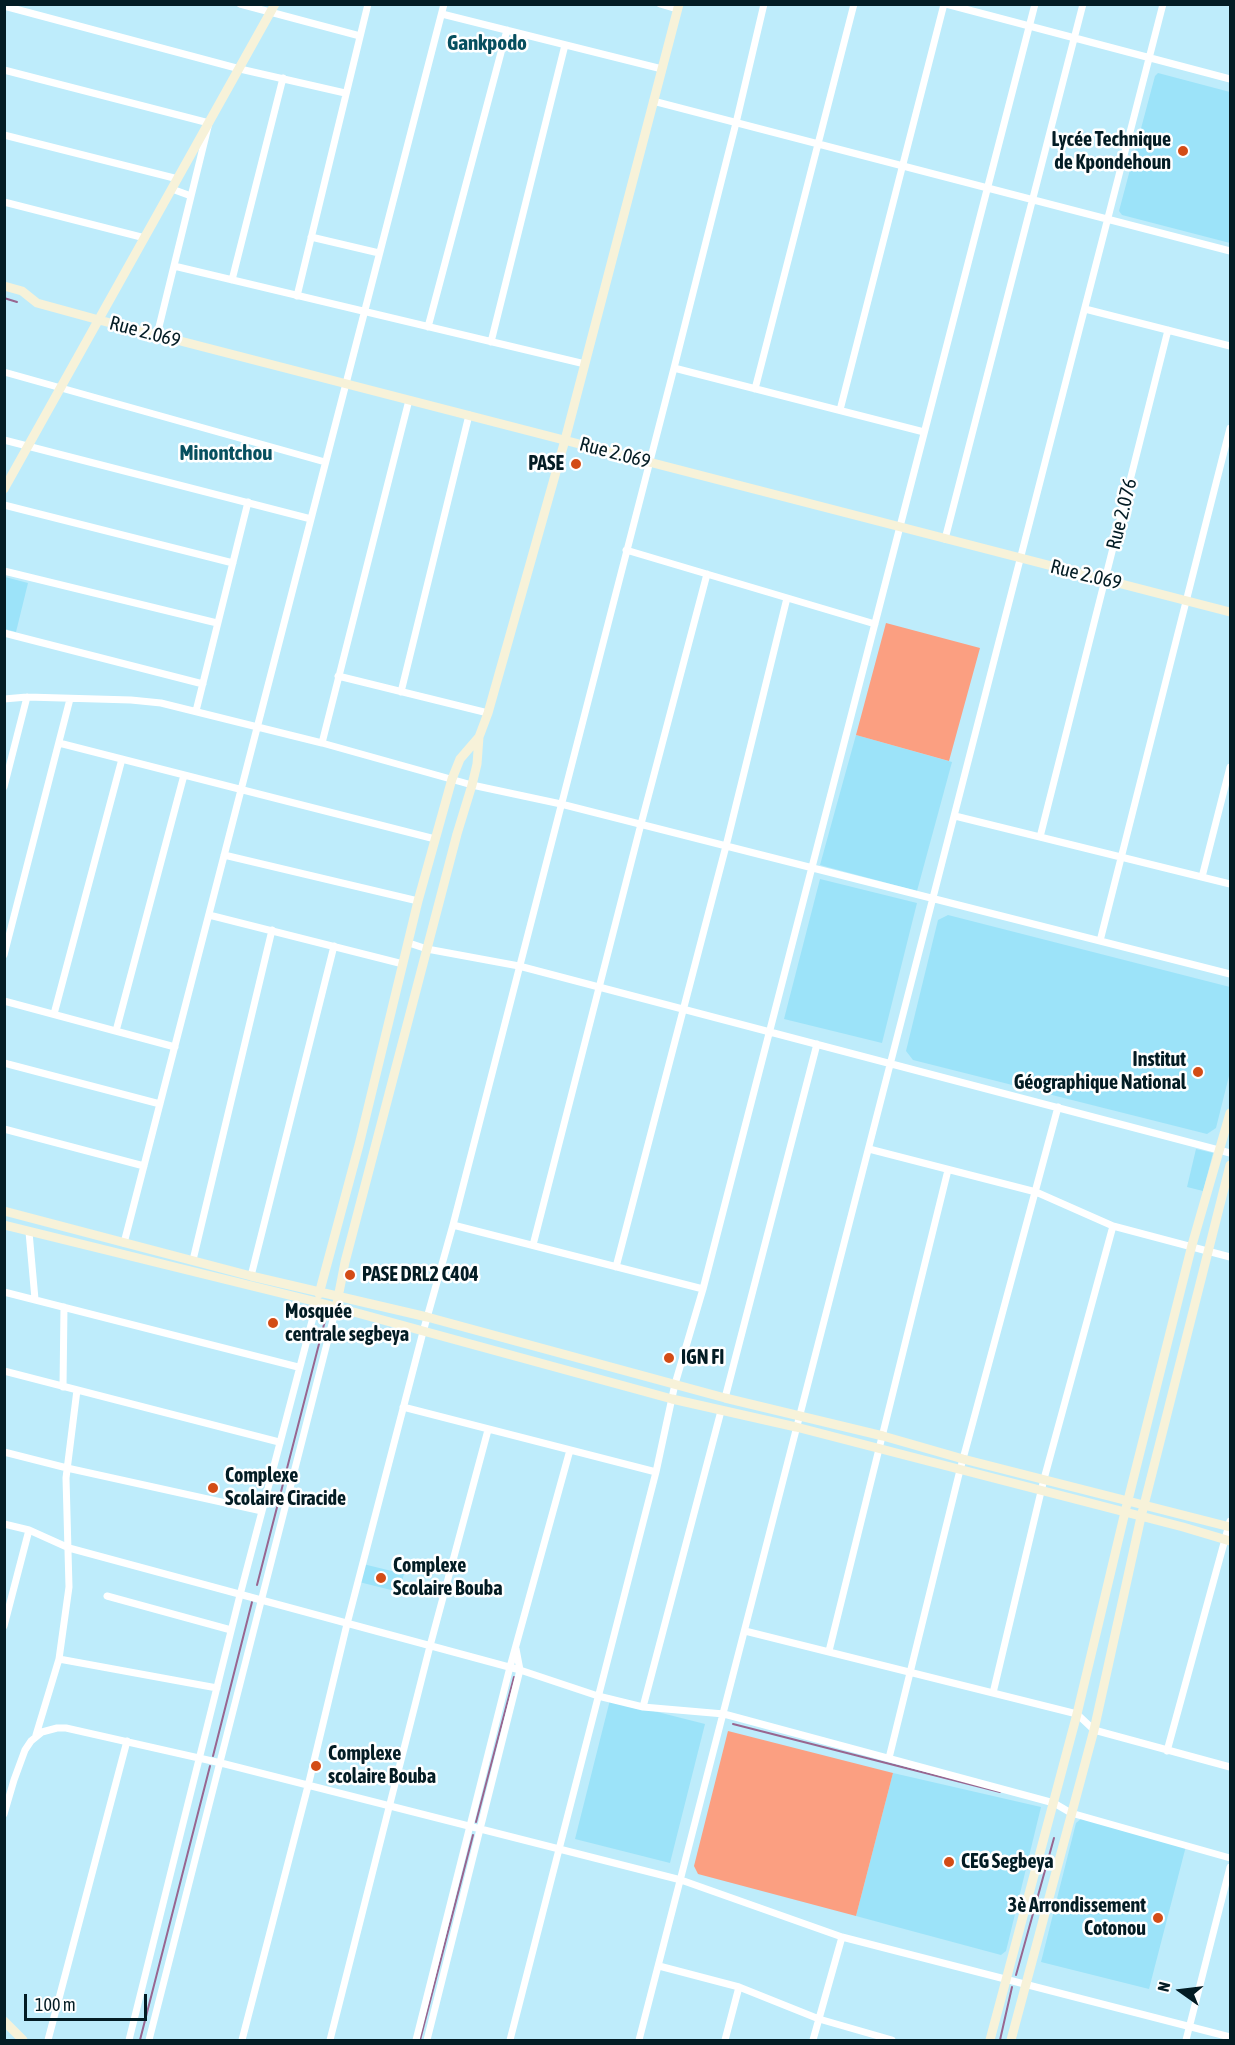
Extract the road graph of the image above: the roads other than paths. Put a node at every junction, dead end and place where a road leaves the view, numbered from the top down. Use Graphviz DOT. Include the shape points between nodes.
graph roads {
  1 [pos="240,4"];
  2 [pos="368,4"];
  3 [pos="444,4"];
  4 [pos="660,4"];
  5 [pos="764,4"];
  6 [pos="854,4"];
  7 [pos="945,4"];
  8 [pos="1035,4"];
  9 [pos="1083,4"];
  10 [pos="1163,4"];
  11 [pos="4,6"];
  12 [pos="678,7"];
  13 [pos="273,9"];
  14 [pos="442,14"];
  15 [pos="1029,26"];
  16 [pos="507,30"];
  17 [pos="360,36"];
  18 [pos="1075,38"];
  19 [pos="565,45"];
  20 [pos="1149,57"];
  21 [pos="240,69"];
  22 [pos="662,69"];
  23 [pos="4,70"];
  24 [pos="283,78"];
  25 [pos="1230,79"];
  26 [pos="345,93"];
  27 [pos="653,101"];
  28 [pos="209,123"];
  29 [pos="736,123"];
  30 [pos="4,135"];
  31 [pos="818,144"];
  32 [pos="903,166"];
  33 [pos="178,178"];
  34 [pos="987,188"];
  35 [pos="172,189"];
  36 [pos="191,196"];
  37 [pos="1033,200"];
  38 [pos="4,202"];
  39 [pos="1108,219"];
  40 [pos="311,237"];
  41 [pos="145,238"];
  42 [pos="1230,251"];
  43 [pos="379,253"];
  44 [pos="174,266"];
  45 [pos="232,280"];
  46 [pos="4,286"];
  47 [pos="297,296"];
  48 [pos="1085,309"];
  49 [pos="364,311"];
  50 [pos="99,320"];
  51 [pos="428,327"];
  52 [pos="1168,330"];
  53 [pos="157,335"];
  54 [pos="491,342"];
  55 [pos="1230,346"];
  56 [pos="585,364"];
  57 [pos="674,368"];
  58 [pos="4,372"];
  59 [pos="345,383"];
  60 [pos="62,387"];
  61 [pos="755,388"];
  62 [pos="409,400"];
  63 [pos="840,410"];
  64 [pos="469,416"];
  65 [pos="1230,428"];
  66 [pos="924,432"];
  67 [pos="4,440"];
  68 [pos="565,440"];
  69 [pos="28,447"];
  70 [pos="325,462"];
  71 [pos="649,462"];
  72 [pos="4,489"];
  73 [pos="248,502"];
  74 [pos="4,505"];
  75 [pos="311,519"];
  76 [pos="900,527"];
  77 [pos="945,539"];
  78 [pos="626,550"];
  79 [pos="1021,558"];
  80 [pos="233,563"];
  81 [pos="4,571"];
  82 [pos="707,574"];
  83 [pos="1105,580"];
  84 [pos="787,598"];
  85 [pos="1187,601"];
  86 [pos="1230,612"];
  87 [pos="217,623"];
  88 [pos="875,624"];
  89 [pos="4,633"];
  90 [pos="338,676"];
  91 [pos="202,684"];
  92 [pos="401,692"];
  93 [pos="27,697"];
  94 [pos="4,699"];
  95 [pos="70,699"];
  96 [pos="196,711"];
  97 [pos="488,713"];
  98 [pos="257,727"];
  99 [pos="479,737"];
  100 [pos="59,743"];
  101 [pos="322,743"];
  102 [pos="122,759"];
  103 [pos="1230,767"];
  104 [pos="184,775"];
  105 [pos="452,779"];
  106 [pos="472,784"];
  107 [pos="4,787"];
  108 [pos="241,790"];
  109 [pos="561,804"];
  110 [pos="955,816"];
  111 [pos="641,824"];
  112 [pos="1040,837"];
  113 [pos="435,839"];
  114 [pos="726,846"];
  115 [pos="224,855"];
  116 [pos="1121,857"];
  117 [pos="812,868"];
  118 [pos="1202,877"];
  119 [pos="1230,884"];
  120 [pos="933,899"];
  121 [pos="418,901"];
  122 [pos="209,915"];
  123 [pos="272,930"];
  124 [pos="1100,941"];
  125 [pos="409,943"];
  126 [pos="334,946"];
  127 [pos="427,949"];
  128 [pos="4,955"];
  129 [pos="403,964"];
  130 [pos="519,966"];
  131 [pos="1230,974"];
  132 [pos="599,987"];
  133 [pos="4,1001"];
  134 [pos="682,1008"];
  135 [pos="54,1014"];
  136 [pos="116,1031"];
  137 [pos="770,1032"];
  138 [pos="817,1044"];
  139 [pos="175,1047"];
  140 [pos="4,1063"];
  141 [pos="891,1063"];
  142 [pos="160,1104"];
  143 [pos="1058,1107"];
  144 [pos="1230,1113"];
  145 [pos="4,1129"];
  146 [pos="869,1149"];
  147 [pos="1226,1151"];
  148 [pos="1230,1165"];
  149 [pos="144,1166"];
  150 [pos="948,1170"];
  151 [pos="1036,1192"];
  152 [pos="4,1211"];
  153 [pos="4,1225"];
  154 [pos="453,1225"];
  155 [pos="1113,1226"];
  156 [pos="29,1232"];
  157 [pos="124,1243"];
  158 [pos="533,1245"];
  159 [pos="1192,1245"];
  160 [pos="1210,1252"];
  161 [pos="1230,1257"];
  162 [pos="193,1260"];
  163 [pos="616,1267"];
  164 [pos="251,1276"];
  165 [pos="703,1289"];
  166 [pos="320,1290"];
  167 [pos="4,1292"];
  168 [pos="338,1295"];
  169 [pos="35,1299"];
  170 [pos="317,1302"];
  171 [pos="64,1307"];
  172 [pos="336,1308"];
  173 [pos="427,1317"];
  174 [pos="423,1332"];
  175 [pos="298,1366"];
  176 [pos="4,1371"];
  177 [pos="675,1384"];
  178 [pos="63,1387"];
  179 [pos="77,1390"];
  180 [pos="672,1398"];
  181 [pos="725,1398"];
  182 [pos="403,1407"];
  183 [pos="721,1411"];
  184 [pos="800,1415"];
  185 [pos="796,1427"];
  186 [pos="488,1430"];
  187 [pos="884,1436"];
  188 [pos="279,1442"];
  189 [pos="879,1448"];
  190 [pos="570,1450"];
  191 [pos="4,1452"];
  192 [pos="963,1459"];
  193 [pos="67,1468"];
  194 [pos="960,1470"];
  195 [pos="656,1472"];
  196 [pos="1044,1479"];
  197 [pos="1042,1490"];
  198 [pos="1128,1499"];
  199 [pos="1145,1504"];
  200 [pos="262,1511"];
  201 [pos="1125,1512"];
  202 [pos="1141,1517"];
  203 [pos="4,1524"];
  204 [pos="1230,1525"];
  205 [pos="29,1530"];
  206 [pos="1228,1541"];
  207 [pos="69,1548"];
  208 [pos="240,1595"];
  209 [pos="107,1596"];
  210 [pos="260,1601"];
  211 [pos="347,1624"];
  212 [pos="4,1626"];
  213 [pos="231,1630"];
  214 [pos="745,1631"];
  215 [pos="430,1646"];
  216 [pos="516,1647"];
  217 [pos="829,1652"];
  218 [pos="59,1659"];
  219 [pos="510,1667"];
  220 [pos="520,1670"];
  221 [pos="911,1672"];
  222 [pos="217,1688"];
  223 [pos="993,1693"];
  224 [pos="598,1696"];
  225 [pos="643,1707"];
  226 [pos="724,1714"];
  227 [pos="1077,1714"];
  228 [pos="1094,1731"];
  229 [pos="36,1735"];
  230 [pos="127,1741"];
  231 [pos="1167,1751"];
  232 [pos="200,1758"];
  233 [pos="889,1758"];
  234 [pos="220,1763"];
  235 [pos="1230,1767"];
  236 [pos="308,1786"];
  237 [pos="1054,1803"];
  238 [pos="390,1807"];
  239 [pos="1071,1813"];
  240 [pos="4,1814"];
  241 [pos="470,1827"];
  242 [pos="480,1828"];
  243 [pos="559,1849"];
  244 [pos="1230,1857"];
  245 [pos="1230,1867"];
  246 [pos="681,1881"];
  247 [pos="842,1937"];
  248 [pos="659,1966"];
  249 [pos="1007,1979"];
  250 [pos="1026,1984"];
  251 [pos="740,1987"];
  252 [pos="819,2019"];
  253 [pos="4,2021"];
  254 [pos="1189,2027"];
  255 [pos="1230,2037"];
  256 [pos="23,2040"];
  257 [pos="48,2040"];
  258 [pos="129,2040"];
  259 [pos="149,2040"];
  260 [pos="242,2040"];
  261 [pos="330,2040"];
  262 [pos="416,2040"];
  263 [pos="427,2040"];
  264 [pos="510,2040"];
  265 [pos="639,2040"];
  266 [pos="725,2040"];
  267 [pos="813,2040"];
  268 [pos="892,2040"];
  269 [pos="990,2040"];
  270 [pos="1011,2040"];
  271 [pos="1186,2040"];
  1 -- 13 [label="street"];
  2 -- 17 [label="street"];
  3 -- 14 [label="street"];
  4 -- 12 [label="street"];
  5 -- 29 [label="street"];
  6 -- 31 [label="street"];
  7 -- 15 [label="street"];
  7 -- 32 [label="street"];
  8 -- 15 [label="street"];
  9 -- 18 [label="street"];
  10 -- 20 [label="street"];
  11 -- 21 [label="street"];
  12 -- 22 [label="street"];
  13 -- 17 [label="street"];
  13 -- 21 [label="street"];
  14 -- 16 [label="street"];
  14 -- 43 [label="street"];
  15 -- 18 [label="street"];
  15 -- 34 [label="street"];
  16 -- 19 [label="street"];
  16 -- 51 [label="street"];
  17 -- 26 [label="street"];
  18 -- 20 [label="street"];
  18 -- 37 [label="street"];
  19 -- 22 [label="street"];
  19 -- 54 [label="street"];
  20 -- 25 [label="street"];
  20 -- 39 [label="street"];
  21 -- 24 [label="street"];
  21 -- 28 [label="street"];
  22 -- 27 [label="street"];
  23 -- 28 [label="street"];
  24 -- 26 [label="street"];
  24 -- 45 [label="street"];
  26 -- 40 [label="street"];
  27 -- 29 [label="street"];
  27 -- 56 [label="street"];
  28 -- 33 [label="street"];
  28 -- 36 [label="street"];
  29 -- 31 [label="street"];
  29 -- 57 [label="street"];
  30 -- 33 [label="street"];
  31 -- 32 [label="street"];
  31 -- 61 [label="street"];
  32 -- 34 [label="street"];
  32 -- 63 [label="street"];
  33 -- 35 [label="street"];
  34 -- 37 [label="street"];
  34 -- 66 [label="street"];
  35 -- 36 [label="street"];
  35 -- 41 [label="street"];
  36 -- 44 [label="street"];
  37 -- 39 [label="street"];
  37 -- 77 [label="street"];
  38 -- 41 [label="street"];
  39 -- 42 [label="street"];
  39 -- 48 [label="street"];
  40 -- 43 [label="street"];
  40 -- 47 [label="street"];
  41 -- 50 [label="street"];
  43 -- 49 [label="street"];
  44 -- 45 [label="street"];
  44 -- 53 [label="street"];
  45 -- 47 [label="street"];
  46 -- 50 [label="street, Rue 2.069" via="22,291 37,303"];
  47 -- 49 [label="street"];
  48 -- 52 [label="street"];
  48 -- 79 [label="street"];
  49 -- 51 [label="street"];
  49 -- 59 [label="street"];
  50 -- 53 [label="street, Rue 2.069"];
  50 -- 60 [label="street"];
  51 -- 54 [label="street"];
  52 -- 55 [label="street"];
  52 -- 83 [label="street, Rue 2.076"];
  53 -- 59 [label="street, Rue 2.069"];
  54 -- 56 [label="street"];
  56 -- 68 [label="street"];
  57 -- 61 [label="street"];
  57 -- 71 [label="street"];
  58 -- 60 [label="street"];
  59 -- 62 [label="street, Rue 2.069"];
  59 -- 70 [label="street"];
  60 -- 69 [label="street"];
  60 -- 70 [label="street"];
  61 -- 63 [label="street"];
  62 -- 64 [label="street, Rue 2.069"];
  62 -- 90 [label="street"];
  63 -- 66 [label="street"];
  64 -- 68 [label="street, Rue 2.069"];
  64 -- 92 [label="street"];
  65 -- 85 [label="street"];
  66 -- 76 [label="street"];
  67 -- 69 [label="street"];
  68 -- 71 [label="street, Rue 2.069"];
  68 -- 97 [label="street"];
  69 -- 72 [label="street"];
  69 -- 73 [label="street"];
  70 -- 75 [label="street"];
  71 -- 76 [label="street, Rue 2.069"];
  71 -- 78 [label="street"];
  73 -- 75 [label="street"];
  73 -- 80 [label="street"];
  74 -- 80 [label="street"];
  75 -- 98 [label="street"];
  76 -- 77 [label="street, Rue 2.069"];
  76 -- 88 [label="street"];
  77 -- 79 [label="street, Rue 2.069"];
  78 -- 82 [label="street"];
  78 -- 109 [label="street"];
  79 -- 83 [label="street, Rue 2.069"];
  79 -- 110 [label="street"];
  80 -- 87 [label="street"];
  81 -- 87 [label="street"];
  82 -- 84 [label="street"];
  82 -- 111 [label="street"];
  83 -- 85 [label="street, Rue 2.069"];
  83 -- 112 [label="street, Rue 2.076"];
  84 -- 88 [label="street"];
  84 -- 114 [label="street"];
  85 -- 86 [label="street, Rue 2.069"];
  85 -- 116 [label="street"];
  87 -- 91 [label="street"];
  88 -- 117 [label="street"];
  89 -- 91 [label="street"];
  90 -- 92 [label="street"];
  90 -- 101 [label="street"];
  91 -- 96 [label="street"];
  92 -- 97 [label="street"];
  93 -- 94 [label="street"];
  93 -- 95 [label="street"];
  93 -- 107 [label="street"];
  95 -- 96 [label="street" via="147,701"];
  95 -- 100 [label="street"];
  96 -- 98 [label="street"];
  97 -- 99 [label="street"];
  98 -- 101 [label="street"];
  98 -- 108 [label="street"];
  99 -- 105 [label="street" via="460,759"];
  99 -- 106 [label="street"];
  100 -- 102 [label="street"];
  100 -- 128 [label="street"];
  101 -- 105 [label="street"];
  102 -- 104 [label="street"];
  102 -- 135 [label="street"];
  103 -- 118 [label="street"];
  104 -- 108 [label="street"];
  104 -- 136 [label="street"];
  105 -- 106 [label="street"];
  105 -- 113 [label="street"];
  106 -- 109 [label="street"];
  106 -- 127 [label="street"];
  108 -- 113 [label="street"];
  108 -- 115 [label="street"];
  109 -- 111 [label="street"];
  109 -- 130 [label="street"];
  110 -- 112 [label="street"];
  110 -- 120 [label="street"];
  111 -- 114 [label="street"];
  111 -- 132 [label="street"];
  112 -- 116 [label="street"];
  113 -- 121 [label="street"];
  114 -- 117 [label="street"];
  114 -- 134 [label="street"];
  115 -- 121 [label="street"];
  115 -- 122 [label="street"];
  116 -- 118 [label="street"];
  116 -- 124 [label="street"];
  117 -- 120 [label="street"];
  117 -- 137 [label="street"];
  118 -- 119 [label="street"];
  120 -- 124 [label="street"];
  120 -- 141 [label="street"];
  121 -- 125 [label="street"];
  122 -- 123 [label="street"];
  122 -- 139 [label="street"];
  123 -- 126 [label="street"];
  123 -- 162 [label="street"];
  124 -- 131 [label="street"];
  125 -- 127 [label="street"];
  125 -- 129 [label="street"];
  126 -- 129 [label="street"];
  126 -- 164 [label="street"];
  127 -- 130 [label="street"];
  127 -- 168 [label="street"];
  129 -- 166 [label="street"];
  130 -- 132 [label="street"];
  130 -- 154 [label="street"];
  132 -- 134 [label="street"];
  132 -- 158 [label="street"];
  133 -- 135 [label="street"];
  134 -- 137 [label="street"];
  134 -- 163 [label="street"];
  135 -- 136 [label="street"];
  136 -- 139 [label="street"];
  137 -- 138 [label="street"];
  137 -- 165 [label="street"];
  138 -- 141 [label="street"];
  138 -- 181 [label="street"];
  139 -- 142 [label="street"];
  140 -- 142 [label="street"];
  141 -- 143 [label="street"];
  141 -- 146 [label="street"];
  142 -- 149 [label="street"];
  143 -- 147 [label="street"];
  143 -- 151 [label="street"];
  144 -- 147 [label="street"];
  145 -- 149 [label="street"];
  146 -- 150 [label="street"];
  146 -- 184 [label="street"];
  147 -- 159 [label="street"];
  148 -- 160 [label="street"];
  149 -- 157 [label="street"];
  150 -- 151 [label="street"];
  150 -- 187 [label="street"];
  151 -- 155 [label="street"];
  151 -- 192 [label="street"];
  152 -- 157 [label="street"];
  153 -- 156 [label="street"];
  154 -- 158 [label="street"];
  154 -- 173 [label="street"];
  155 -- 159 [label="street"];
  155 -- 196 [label="street"];
  156 -- 169 [label="street"];
  156 -- 170 [label="street"];
  157 -- 162 [label="street"];
  158 -- 163 [label="street"];
  159 -- 160 [label="street"];
  159 -- 198 [label="street"];
  160 -- 161 [label="street"];
  160 -- 199 [label="street"];
  162 -- 164 [label="street"];
  163 -- 165 [label="street"];
  164 -- 166 [label="street"];
  165 -- 177 [label="street"];
  166 -- 168 [label="street"];
  166 -- 170 [label="street"];
  167 -- 169 [label="street"];
  168 -- 172 [label="street"];
  168 -- 173 [label="street"];
  169 -- 171 [label="street"];
  170 -- 172 [label="street"];
  170 -- 175 [label="street"];
  171 -- 175 [label="street"];
  171 -- 178 [label="street"];
  172 -- 174 [label="street"];
  172 -- 210 [label="street"];
  173 -- 174 [label="street"];
  173 -- 177 [label="street"];
  174 -- 180 [label="street"];
  174 -- 182 [label="street"];
  175 -- 188 [label="street"];
  176 -- 178 [label="street"];
  177 -- 180 [label="street"];
  177 -- 181 [label="street"];
  178 -- 179 [label="street"];
  179 -- 188 [label="street"];
  179 -- 193 [label="street"];
  180 -- 183 [label="street"];
  180 -- 195 [label="street"];
  181 -- 184 [label="street"];
  182 -- 186 [label="street"];
  182 -- 211 [label="street"];
  183 -- 185 [label="street"];
  183 -- 225 [label="street"];
  184 -- 185 [label="street"];
  184 -- 187 [label="street"];
  185 -- 189 [label="street"];
  185 -- 214 [label="street"];
  186 -- 190 [label="street"];
  186 -- 215 [label="street"];
  187 -- 189 [label="street"];
  187 -- 192 [label="street"];
  188 -- 200 [label="street"];
  189 -- 194 [label="street"];
  189 -- 217 [label="street"];
  190 -- 195 [label="street"];
  190 -- 216 [label="street"];
  191 -- 193 [label="street"];
  192 -- 194 [label="street"];
  192 -- 196 [label="street"];
  193 -- 200 [label="street"];
  193 -- 207 [label="street"];
  194 -- 197 [label="street"];
  194 -- 221 [label="street"];
  195 -- 224 [label="street"];
  196 -- 197 [label="street"];
  196 -- 198 [label="street"];
  197 -- 201 [label="street"];
  197 -- 223 [label="street"];
  198 -- 199 [label="street"];
  198 -- 201 [label="street"];
  199 -- 202 [label="street"];
  199 -- 204 [label="street"];
  200 -- 208 [label="street"];
  201 -- 202 [label="street"];
  201 -- 227 [label="street"];
  202 -- 206 [label="street"];
  202 -- 228 [label="street"];
  203 -- 205 [label="street"];
  204 -- 206 [label="street"];
  205 -- 207 [label="street"];
  205 -- 212 [label="street"];
  206 -- 231 [label="street"];
  207 -- 208 [label="street"];
  207 -- 218 [label="street" via="69,1587"];
  208 -- 210 [label="street"];
  208 -- 213 [label="street"];
  209 -- 213 [label="street"];
  210 -- 211 [label="street"];
  210 -- 234 [label="street"];
  211 -- 215 [label="street"];
  211 -- 236 [label="street"];
  213 -- 222 [label="street"];
  214 -- 217 [label="street"];
  214 -- 226 [label="street"];
  215 -- 219 [label="street"];
  215 -- 238 [label="street"];
  216 -- 219 [label="street"];
  216 -- 220 [label="street"];
  217 -- 221 [label="street"];
  218 -- 222 [label="street"];
  218 -- 229 [label="street"];
  219 -- 220 [label="street"];
  219 -- 241 [label="street"];
  220 -- 224 [label="street"];
  220 -- 242 [label="street"];
  221 -- 223 [label="street"];
  221 -- 233 [label="street"];
  222 -- 232 [label="street"];
  223 -- 227 [label="street"];
  224 -- 225 [label="street"];
  224 -- 243 [label="street"];
  225 -- 226 [label="street"];
  226 -- 233 [label="street"];
  226 -- 246 [label="street"];
  227 -- 228 [label="street"];
  227 -- 237 [label="street"];
  228 -- 231 [label="street"];
  228 -- 239 [label="street"];
  229 -- 230 [label="street" via="66,1728"];
  229 -- 240 [label="street" via="25,1750"];
  230 -- 232 [label="street"];
  230 -- 257 [label="street"];
  231 -- 235 [label="street"];
  232 -- 234 [label="street"];
  232 -- 258 [label="street"];
  233 -- 237 [label="street"];
  234 -- 236 [label="street"];
  234 -- 259 [label="street"];
  236 -- 238 [label="street"];
  236 -- 260 [label="street"];
  237 -- 239 [label="street"];
  237 -- 249 [label="street"];
  238 -- 241 [label="street"];
  238 -- 261 [label="street"];
  239 -- 244 [label="street"];
  239 -- 250 [label="street"];
  241 -- 242 [label="street"];
  241 -- 262 [label="street"];
  242 -- 243 [label="street"];
  242 -- 263 [label="street"];
  243 -- 246 [label="street"];
  243 -- 264 [label="street"];
  245 -- 254 [label="street"];
  246 -- 247 [label="street"];
  246 -- 248 [label="street"];
  247 -- 249 [label="street"];
  247 -- 252 [label="street"];
  248 -- 251 [label="street"];
  248 -- 265 [label="street"];
  249 -- 250 [label="street"];
  249 -- 269 [label="street"];
  250 -- 254 [label="street"];
  250 -- 270 [label="street"];
  251 -- 252 [label="street"];
  251 -- 266 [label="street"];
  252 -- 267 [label="street"];
  252 -- 268 [label="street"];
  253 -- 256 [label="street"];
  254 -- 255 [label="street"];
  254 -- 271 [label="street"];
}
